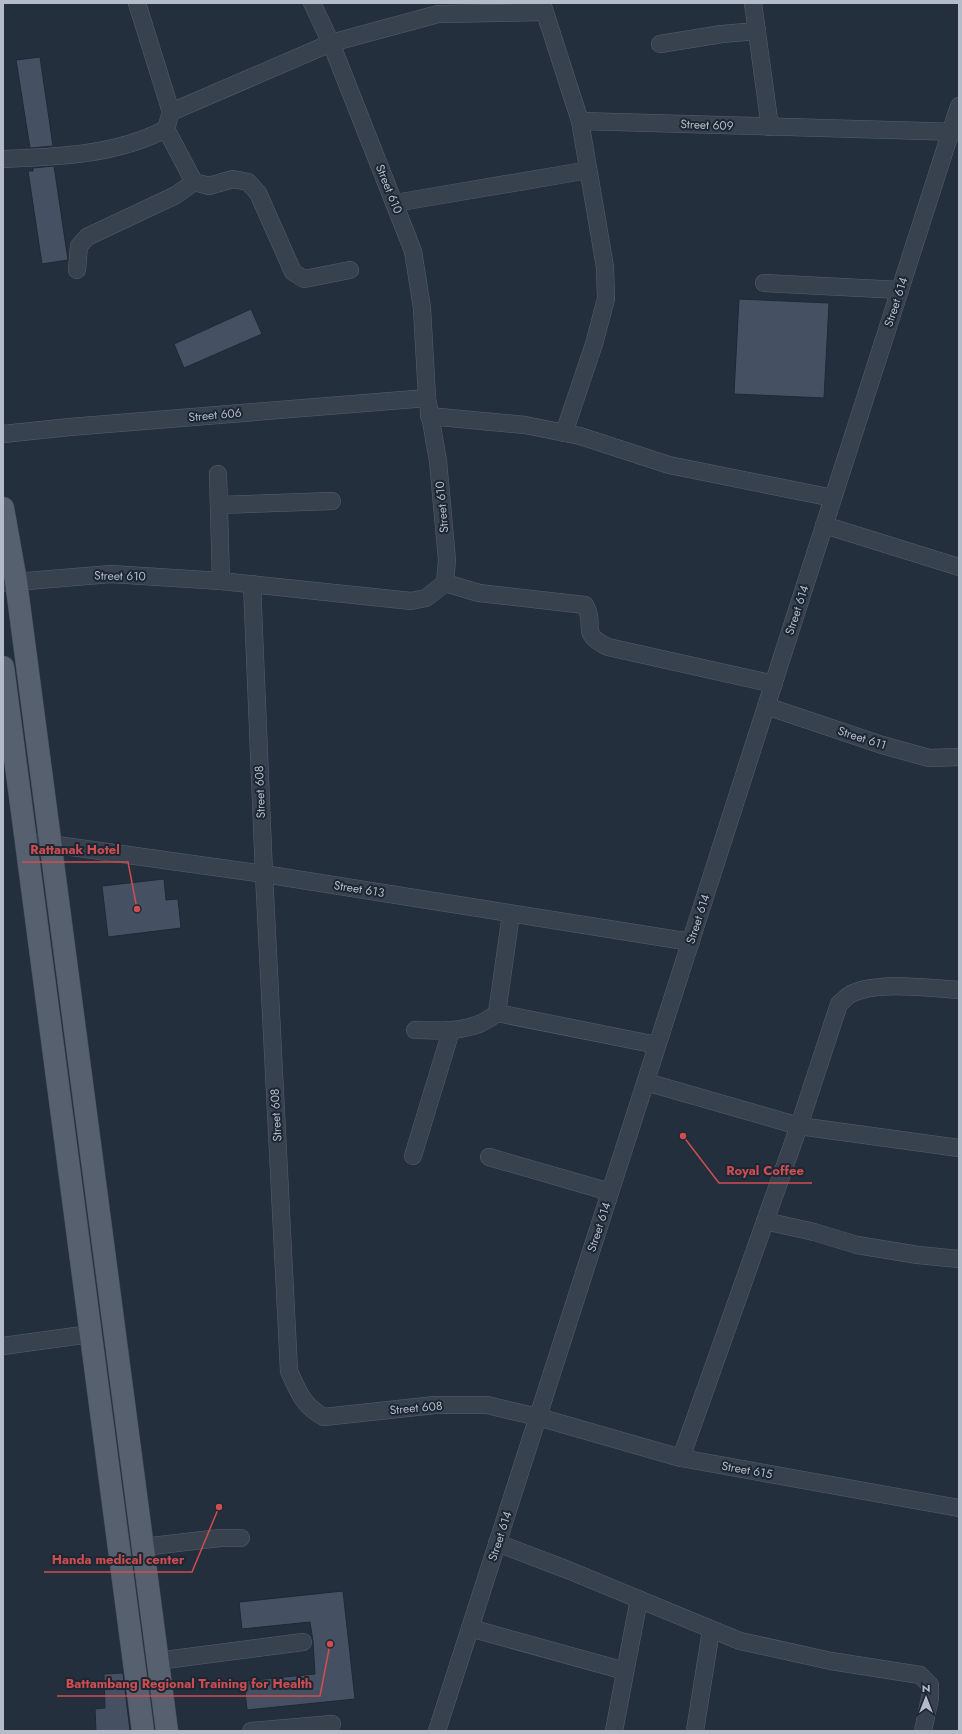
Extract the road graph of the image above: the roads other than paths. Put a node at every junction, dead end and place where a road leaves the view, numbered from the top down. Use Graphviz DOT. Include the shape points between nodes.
graph roads {
  1 [pos="137,3"];
  2 [pos="312,3"];
  3 [pos="753,3"];
  4 [pos="543,8"];
  5 [pos="757,31"];
  6 [pos="331,44"];
  7 [pos="660,44"];
  8 [pos="959,106"];
  9 [pos="171,112"];
  10 [pos="580,121"];
  11 [pos="770,126"];
  12 [pos="166,129"];
  13 [pos="955,132"];
  14 [pos="3,159"];
  15 [pos="587,168"];
  16 [pos="194,182"];
  17 [pos="395,203"];
  18 [pos="77,270"];
  19 [pos="350,270"];
  20 [pos="764,283"];
  21 [pos="900,290"];
  22 [pos="427,398"];
  23 [pos="429,416"];
  24 [pos="564,433"];
  25 [pos="3,434"];
  26 [pos="218,474"];
  27 [pos="833,498"];
  28 [pos="332,501"];
  29 [pos="219,505"];
  30 [pos="3,508"];
  31 [pos="824,525"];
  32 [pos="959,567"];
  33 [pos="221,581"];
  34 [pos="9,582"];
  35 [pos="445,583"];
  36 [pos="252,584"];
  37 [pos="3,667"];
  38 [pos="774,684"];
  39 [pos="766,706"];
  40 [pos="959,757"];
  41 [pos="26,843"];
  42 [pos="50,844"];
  43 [pos="264,874"];
  44 [pos="511,914"];
  45 [pos="691,942"];
  46 [pos="959,990"];
  47 [pos="497,1013"];
  48 [pos="415,1030"];
  49 [pos="451,1031"];
  50 [pos="657,1045"];
  51 [pos="646,1082"];
  52 [pos="799,1126"];
  53 [pos="959,1148"];
  54 [pos="413,1156"];
  55 [pos="489,1157"];
  56 [pos="610,1192"];
  57 [pos="765,1221"];
  58 [pos="959,1259"];
  59 [pos="90,1334"];
  60 [pos="3,1346"];
  61 [pos="538,1416"];
  62 [pos="681,1458"];
  63 [pos="959,1508"];
  64 [pos="240,1538"];
  65 [pos="497,1543"];
  66 [pos="143,1547"];
  67 [pos="640,1600"];
  68 [pos="470,1628"];
  69 [pos="711,1630"];
  70 [pos="303,1642"];
  71 [pos="157,1661"];
  72 [pos="625,1671"];
  73 [pos="332,1724"];
  74 [pos="142,1731"];
  75 [pos="167,1731"];
  76 [pos="251,1731"];
  77 [pos="437,1731"];
  78 [pos="614,1731"];
  79 [pos="695,1731"];
  80 [pos="923,1731"];
  1 -- 9 [label="street"];
  2 -- 6 [label="street, Street 610"];
  3 -- 5 [label="street"];
  4 -- 6 [label="street" via="438,14"];
  4 -- 10 [label="street"];
  5 -- 7 [label="street"];
  5 -- 11 [label="street"];
  6 -- 9 [label="street"];
  6 -- 17 [label="street, Street 610"];
  8 -- 13 [label="street, Street 614"];
  9 -- 12 [label="street"];
  10 -- 11 [label="street, Street 609"];
  10 -- 15 [label="street"];
  11 -- 13 [label="street, Street 609"];
  12 -- 14 [label="street" via="129,145 61,157"];
  12 -- 16 [label="street"];
  13 -- 21 [label="street, Street 614"];
  15 -- 17 [label="street" via="583,171"];
  15 -- 24 [label="street" via="605,267 606,299 594,344"];
  16 -- 18 [label="street" via="176,195 87,237 79,246"];
  16 -- 19 [label="street" via="209,186 233,179 248,182 258,192 293,272 304,279"];
  17 -- 22 [label="street, Street 610" via="413,251 422,308"];
  20 -- 21 [label="street"];
  21 -- 27 [label="street, Street 614"];
  22 -- 23 [label="street, Street 610"];
  22 -- 25 [label="street, Street 606"];
  23 -- 24 [label="street" via="525,425"];
  23 -- 35 [label="street, Street 610" via="438,461 447,560"];
  24 -- 27 [label="street" via="670,465"];
  26 -- 29 [label="street"];
  27 -- 31 [label="street, Street 614"];
  28 -- 29 [label="street"];
  29 -- 33 [label="street"];
  30 -- 34 [label="main road"];
  31 -- 32 [label="street"];
  31 -- 38 [label="street, Street 614"];
  33 -- 34 [label="street, Street 610" via="111,574"];
  33 -- 36 [label="street, Street 610"];
  34 -- 42 [label="main road"];
  35 -- 36 [label="street, Street 610" via="426,598 411,601"];
  35 -- 38 [label="street" via="479,593 585,605 589,611 590,633 595,641 608,647"];
  36 -- 43 [label="street, Street 608"];
  37 -- 41 [label="main road"];
  38 -- 39 [label="street, Street 614"];
  39 -- 40 [label="street, Street 611" via="929,758"];
  39 -- 45 [label="street, Street 614"];
  41 -- 42 [label="street, Street 613"];
  41 -- 59 [label="main road"];
  42 -- 43 [label="street, Street 613"];
  42 -- 66 [label="main road"];
  43 -- 44 [label="street, Street 613"];
  43 -- 61 [label="street, Street 608" via="289,1371 299,1394 312,1410 324,1417 435,1405 488,1405"];
  44 -- 45 [label="street, Street 613"];
  44 -- 47 [label="street"];
  45 -- 50 [label="street, Street 614"];
  46 -- 52 [label="street" via="898,986 867,989 850,994 839,1004"];
  47 -- 49 [label="street" via="486,1022"];
  47 -- 50 [label="street"];
  48 -- 49 [label="street"];
  49 -- 54 [label="street"];
  50 -- 51 [label="street, Street 614"];
  51 -- 52 [label="street"];
  51 -- 56 [label="street, Street 614"];
  52 -- 53 [label="street"];
  52 -- 57 [label="street"];
  55 -- 56 [label="street"];
  56 -- 61 [label="street, Street 614"];
  57 -- 58 [label="street" via="857,1245"];
  57 -- 62 [label="street"];
  59 -- 60 [label="street"];
  59 -- 74 [label="main road"];
  61 -- 62 [label="street, Street 615"];
  61 -- 65 [label="street, Street 614"];
  62 -- 63 [label="street, Street 615"];
  64 -- 66 [label="street"];
  65 -- 67 [label="street"];
  65 -- 68 [label="street, Street 614"];
  66 -- 71 [label="main road"];
  67 -- 69 [label="street"];
  67 -- 72 [label="street"];
  68 -- 72 [label="street"];
  68 -- 77 [label="street, Street 614"];
  69 -- 79 [label="street"];
  69 -- 80 [label="street" via="740,1641 831,1661 920,1675 930,1685"];
  70 -- 71 [label="street"];
  71 -- 75 [label="main road"];
  72 -- 78 [label="street"];
  73 -- 76 [label="street"];
}
